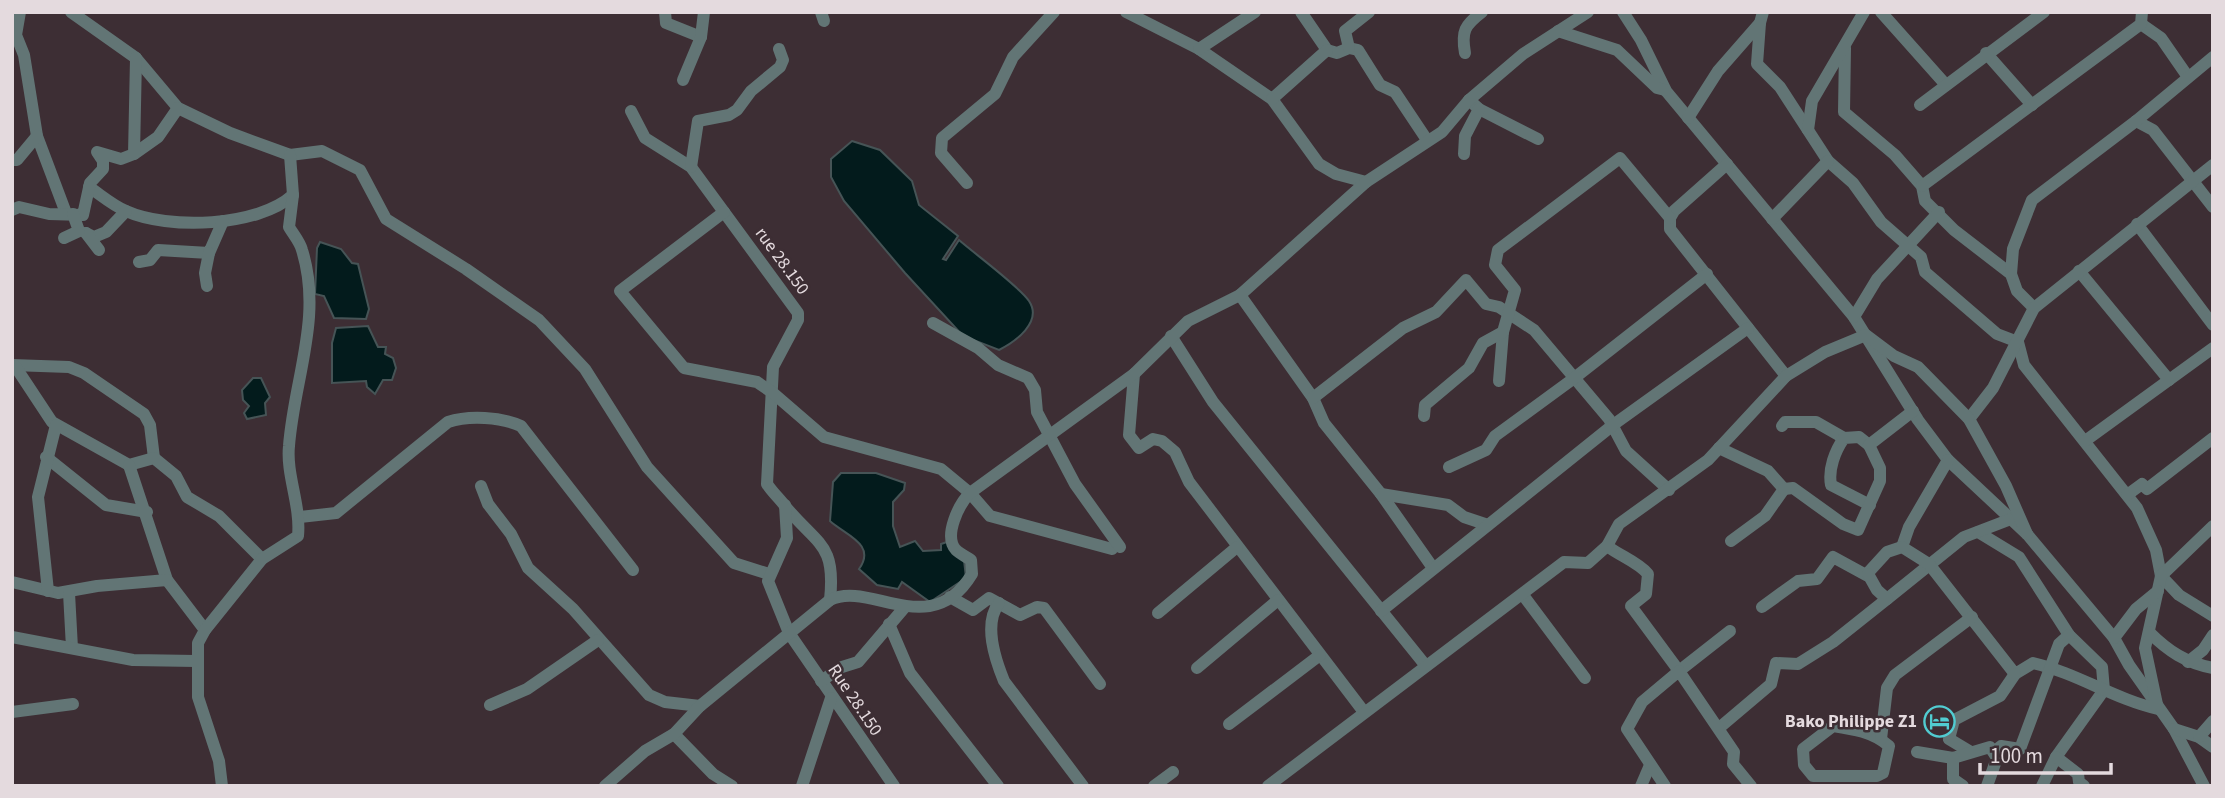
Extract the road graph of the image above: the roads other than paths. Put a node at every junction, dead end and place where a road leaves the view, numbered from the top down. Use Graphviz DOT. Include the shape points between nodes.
graph roads {
  1 [pos="20,12"];
  2 [pos="71,12"];
  3 [pos="665,12"];
  4 [pos="704,12"];
  5 [pos="1054,12"];
  6 [pos="1126,12"];
  7 [pos="1255,12"];
  8 [pos="1301,12"];
  9 [pos="1369,12"];
  10 [pos="1482,12"];
  11 [pos="1588,12"];
  12 [pos="1623,12"];
  13 [pos="1864,12"];
  14 [pos="1881,12"];
  15 [pos="2044,12"];
  16 [pos="1762,15"];
  17 [pos="2141,18"];
  18 [pos="1558,31"];
  19 [pos="701,37"];
  20 [pos="1349,48"];
  21 [pos="1844,48"];
  22 [pos="779,49"];
  23 [pos="1199,49"];
  24 [pos="1328,50"];
  25 [pos="1465,53"];
  26 [pos="1986,53"];
  27 [pos="2213,57"];
  28 [pos="136,58"];
  29 [pos="2188,77"];
  30 [pos="683,80"];
  31 [pos="1946,85"];
  32 [pos="1665,90"];
  33 [pos="1272,99"];
  34 [pos="1469,100"];
  35 [pos="1920,105"];
  36 [pos="2032,105"];
  37 [pos="178,108"];
  38 [pos="1479,109"];
  39 [pos="631,111"];
  40 [pos="1688,118"];
  41 [pos="2136,121"];
  42 [pos="1808,133"];
  43 [pos="37,136"];
  44 [pos="1427,139"];
  45 [pos="1538,139"];
  46 [pos="134,154"];
  47 [pos="290,155"];
  48 [pos="1464,155"];
  49 [pos="12,160"];
  50 [pos="1828,161"];
  51 [pos="1727,164"];
  52 [pos="2213,165"];
  53 [pos="691,167"];
  54 [pos="2191,179"];
  55 [pos="1366,182"];
  56 [pos="967,183"];
  57 [pos="1922,186"];
  58 [pos="89,187"];
  59 [pos="293,195"];
  60 [pos="2213,207"];
  61 [pos="12,210"];
  62 [pos="127,211"];
  63 [pos="724,212"];
  64 [pos="1939,212"];
  65 [pos="70,214"];
  66 [pos="1670,218"];
  67 [pos="1772,219"];
  68 [pos="223,221"];
  69 [pos="2137,224"];
  70 [pos="83,232"];
  71 [pos="64,238"];
  72 [pos="1908,245"];
  73 [pos="99,250"];
  74 [pos="209,253"];
  75 [pos="139,262"];
  76 [pos="2079,271"];
  77 [pos="1707,274"];
  78 [pos="2011,274"];
  79 [pos="207,286"];
  80 [pos="1240,295"];
  81 [pos="2034,308"];
  82 [pos="1509,314"];
  83 [pos="1854,317"];
  84 [pos="933,323"];
  85 [pos="2213,326"];
  86 [pos="1748,328"];
  87 [pos="1503,332"];
  88 [pos="1866,335"];
  89 [pos="1171,336"];
  90 [pos="2018,342"];
  91 [pos="2213,348"];
  92 [pos="13,366"];
  93 [pos="1133,374"];
  94 [pos="1786,376"];
  95 [pos="1573,379"];
  96 [pos="2169,380"];
  97 [pos="1499,381"];
  98 [pos="773,393"];
  99 [pos="1313,398"];
  100 [pos="1913,411"];
  101 [pos="1423,416"];
  102 [pos="1969,419"];
  103 [pos="56,425"];
  104 [pos="1613,425"];
  105 [pos="1782,426"];
  106 [pos="1050,435"];
  107 [pos="1844,438"];
  108 [pos="2213,438"];
  109 [pos="2085,442"];
  110 [pos="1869,445"];
  111 [pos="1719,448"];
  112 [pos="46,457"];
  113 [pos="154,458"];
  114 [pos="1948,460"];
  115 [pos="129,465"];
  116 [pos="1449,467"];
  117 [pos="481,486"];
  118 [pos="1784,489"];
  119 [pos="1669,490"];
  120 [pos="970,493"];
  121 [pos="1381,494"];
  122 [pos="2127,495"];
  123 [pos="785,505"];
  124 [pos="1870,505"];
  125 [pos="147,512"];
  126 [pos="300,517"];
  127 [pos="2011,519"];
  128 [pos="1488,525"];
  129 [pos="2213,526"];
  130 [pos="1978,531"];
  131 [pos="2027,534"];
  132 [pos="1731,541"];
  133 [pos="1607,546"];
  134 [pos="1237,547"];
  135 [pos="1902,547"];
  136 [pos="262,559"];
  137 [pos="1929,564"];
  138 [pos="1433,568"];
  139 [pos="633,570"];
  140 [pos="769,574"];
  141 [pos="1868,574"];
  142 [pos="2161,576"];
  143 [pos="167,580"];
  144 [pos="12,582"];
  145 [pos="48,591"];
  146 [pos="2158,591"];
  147 [pos="69,593"];
  148 [pos="1523,595"];
  149 [pos="950,597"];
  150 [pos="1887,598"];
  151 [pos="830,600"];
  152 [pos="1278,600"];
  153 [pos="999,603"];
  154 [pos="1762,607"];
  155 [pos="904,608"];
  156 [pos="1381,611"];
  157 [pos="1158,613"];
  158 [pos="2213,616"];
  159 [pos="1972,617"];
  160 [pos="889,624"];
  161 [pos="205,629"];
  162 [pos="1730,631"];
  163 [pos="2149,632"];
  164 [pos="789,633"];
  165 [pos="2069,635"];
  166 [pos="2213,635"];
  167 [pos="12,637"];
  168 [pos="2114,638"];
  169 [pos="598,640"];
  170 [pos="72,648"];
  171 [pos="1320,655"];
  172 [pos="196,661"];
  173 [pos="2188,662"];
  174 [pos="1426,666"];
  175 [pos="2049,667"];
  176 [pos="1197,668"];
  177 [pos="2213,668"];
  178 [pos="1679,671"];
  179 [pos="2015,674"];
  180 [pos="1585,678"];
  181 [pos="821,681"];
  182 [pos="1100,684"];
  183 [pos="2104,690"];
  184 [pos="831,698"];
  185 [pos="73,704"];
  186 [pos="490,705"];
  187 [pos="700,706"];
  188 [pos="2158,709"];
  189 [pos="12,712"];
  190 [pos="1364,712"];
  191 [pos="2213,721"];
  192 [pos="1229,724"];
  193 [pos="1718,728"];
  194 [pos="2174,729"];
  195 [pos="674,734"];
  196 [pos="2199,737"];
  197 [pos="1881,739"];
  198 [pos="2213,747"];
  199 [pos="1969,751"];
  200 [pos="1996,751"];
  201 [pos="1917,752"];
  202 [pos="2056,757"];
  203 [pos="1953,758"];
  204 [pos="1650,765"];
  205 [pos="1172,772"];
  206 [pos="222,786"];
  207 [pos="605,786"];
  208 [pos="732,786"];
  209 [pos="802,786"];
  210 [pos="894,786"];
  211 [pos="998,786"];
  212 [pos="1083,786"];
  213 [pos="1154,786"];
  214 [pos="1268,786"];
  215 [pos="1641,786"];
  216 [pos="1665,786"];
  217 [pos="1751,786"];
  218 [pos="1963,786"];
  219 [pos="1987,786"];
  220 [pos="2042,786"];
  221 [pos="2084,786"];
  222 [pos="2204,786"];
  1 -- 43 [label="street" via="16,35 24,55"];
  2 -- 28 [label="street"];
  3 -- 19 [label="street" via="666,23"];
  4 -- 19 [label="street"];
  5 -- 56 [label="street" via="1013,57 995,94 943,138 941,153"];
  6 -- 23 [label="street"];
  7 -- 23 [label="street"];
  8 -- 24 [label="street"];
  9 -- 20 [label="street" via="1345,31"];
  10 -- 25 [label="street" via="1466,24"];
  11 -- 18 [label="street"];
  12 -- 32 [label="street"];
  13 -- 21 [label="street"];
  14 -- 31 [label="street"];
  15 -- 26 [label="street"];
  16 -- 40 [label="street"];
  16 -- 42 [label="street" via="1757,64 1780,86"];
  17 -- 29 [label="street"];
  17 -- 36 [label="street"];
  18 -- 32 [label="street" via="1616,50 1657,88"];
  18 -- 34 [label="street" via="1530,48"];
  19 -- 30 [label="street"];
  20 -- 24 [label="street" via="1337,53"];
  20 -- 44 [label="street" via="1358,50 1380,85 1395,92"];
  21 -- 42 [label="street" via="1812,101"];
  21 -- 57 [label="street" via="1844,112 1895,155"];
  22 -- 53 [label="street" via="782,64 737,110 698,121"];
  23 -- 33 [label="street"];
  24 -- 33 [label="street"];
  26 -- 31 [label="street"];
  26 -- 36 [label="street"];
  27 -- 29 [label="street"];
  28 -- 37 [label="street"];
  28 -- 46 [label="street"];
  29 -- 41 [label="street"];
  31 -- 35 [label="street"];
  32 -- 40 [label="street"];
  33 -- 55 [label="street" via="1319,164"];
  34 -- 38 [label="street"];
  34 -- 44 [label="street" via="1441,132"];
  36 -- 57 [label="street"];
  37 -- 46 [label="street" via="158,137"];
  37 -- 47 [label="street"];
  38 -- 45 [label="street"];
  38 -- 48 [label="street" via="1465,136"];
  39 -- 53 [label="street" via="645,138"];
  40 -- 51 [label="street"];
  41 -- 54 [label="street" via="2152,130"];
  41 -- 78 [label="street" via="2032,200 2013,248"];
  42 -- 50 [label="street"];
  43 -- 49 [label="street"];
  43 -- 65 [label="street"];
  44 -- 55 [label="street"];
  46 -- 58 [label="street" via="121,159 97,152 103,169"];
  47 -- 59 [label="street"];
  47 -- 140 [label="street" via="322,151 360,170 386,219 539,320 585,369 647,467 734,563"];
  50 -- 67 [label="street"];
  50 -- 72 [label="street" via="1853,183 1881,222"];
  51 -- 66 [label="street"];
  51 -- 67 [label="street"];
  52 -- 54 [label="street"];
  53 -- 63 [label="street, rue 28.150"];
  54 -- 60 [label="street"];
  54 -- 69 [label="street"];
  55 -- 80 [label="street"];
  57 -- 64 [label="street" via="1925,201"];
  58 -- 62 [label="street"];
  58 -- 65 [label="street" via="83,215"];
  59 -- 68 [label="street" via="272,211"];
  59 -- 126 [label="street" via="289,227 302,248 310,294 306,355 289,448"];
  61 -- 65 [label="street"];
  62 -- 68 [label="street" via="189,224"];
  62 -- 70 [label="street" via="106,232 94,237"];
  63 -- 98 [label="street, rue 28.150" via="798,313 775,359"];
  63 -- 98 [label="street" via="620,291 684,368 757,383"];
  64 -- 72 [label="street"];
  64 -- 78 [label="street" via="1954,230"];
  65 -- 70 [label="street"];
  66 -- 77 [label="street" via="1670,229"];
  66 -- 82 [label="street" via="1620,158 1498,250 1495,265 1514,290"];
  67 -- 83 [label="street"];
  68 -- 74 [label="street"];
  69 -- 76 [label="street"];
  69 -- 85 [label="street"];
  70 -- 71 [label="street"];
  70 -- 73 [label="street"];
  72 -- 83 [label="street" via="1877,279"];
  72 -- 90 [label="street" via="1921,257 1925,272 1968,311 1997,334"];
  74 -- 75 [label="street" via="158,250 150,260"];
  74 -- 79 [label="street"];
  76 -- 81 [label="street"];
  76 -- 96 [label="street"];
  77 -- 86 [label="street"];
  77 -- 95 [label="street"];
  78 -- 81 [label="street" via="2017,291"];
  80 -- 89 [label="street" via="1188,321"];
  80 -- 99 [label="street"];
  81 -- 90 [label="street"];
  82 -- 87 [label="street"];
  82 -- 95 [label="street" via="1534,330"];
  82 -- 99 [label="street" via="1486,304 1466,280 1436,312 1403,328"];
  83 -- 88 [label="street"];
  84 -- 106 [label="street" via="998,365 1028,378 1035,390 1037,412"];
  86 -- 94 [label="street"];
  86 -- 104 [label="street"];
  87 -- 97 [label="street"];
  87 -- 101 [label="street" via="1483,343 1469,368 1425,405"];
  88 -- 94 [label="street" via="1825,352"];
  88 -- 100 [label="street"];
  88 -- 102 [label="street" via="1894,356 1918,366"];
  89 -- 93 [label="street"];
  89 -- 156 [label="street" via="1213,402"];
  90 -- 102 [label="street" via="1993,388"];
  90 -- 109 [label="street" via="2024,365"];
  91 -- 96 [label="street"];
  92 -- 103 [label="street"];
  92 -- 113 [label="street" via="69,367 84,373 145,414"];
  93 -- 106 [label="street"];
  93 -- 134 [label="street" via="1129,435 1139,448 1153,439 1168,445"];
  94 -- 111 [label="street"];
  95 -- 104 [label="street"];
  95 -- 116 [label="street" via="1495,436 1486,450"];
  96 -- 109 [label="street"];
  98 -- 120 [label="street" via="824,438 941,469"];
  98 -- 123 [label="street, rue 28.150" via="767,484"];
  99 -- 121 [label="street" via="1324,423"];
  100 -- 110 [label="street"];
  100 -- 114 [label="street"];
  102 -- 131 [label="street"];
  103 -- 112 [label="street"];
  103 -- 115 [label="street"];
  104 -- 119 [label="street" via="1629,454"];
  104 -- 128 [label="street"];
  105 -- 107 [label="street" via="1785,422 1816,422"];
  106 -- 120 [label="street"];
  106 -- 120 [label="street" via="1116,548 990,516"];
  107 -- 110 [label="street" via="1860,437"];
  107 -- 124 [label="street" via="1836,450 1831,485"];
  108 -- 122 [label="street" via="2147,489 2142,484"];
  109 -- 122 [label="street"];
  110 -- 124 [label="street" via="1880,468"];
  111 -- 118 [label="street" via="1768,471"];
  111 -- 119 [label="street"];
  112 -- 125 [label="street" via="106,505"];
  112 -- 145 [label="street" via="38,497"];
  113 -- 115 [label="street"];
  113 -- 136 [label="street" via="176,476 187,497 219,516"];
  114 -- 127 [label="street"];
  114 -- 135 [label="street"];
  115 -- 125 [label="street"];
  117 -- 169 [label="street" via="528,568 573,609"];
  118 -- 124 [label="street" via="1793,488 1858,530"];
  118 -- 132 [label="street" via="1765,516"];
  119 -- 133 [label="street" via="1619,524"];
  120 -- 149 [label="street" via="956,511 954,544 971,560 972,574"];
  121 -- 128 [label="street" via="1448,505 1464,517"];
  121 -- 138 [label="street"];
  122 -- 142 [label="street" via="2155,550"];
  123 -- 140 [label="street, rue 28.150" via="787,538"];
  123 -- 151 [label="street, rue 28.150" via="828,552 833,571"];
  125 -- 143 [label="street"];
  126 -- 136 [label="street" via="298,536"];
  126 -- 139 [label="street" via="336,513 448,422 507,420 520,426"];
  127 -- 130 [label="street"];
  127 -- 131 [label="street"];
  128 -- 138 [label="street"];
  129 -- 142 [label="street"];
  130 -- 137 [label="street"];
  130 -- 165 [label="street" via="2020,557"];
  131 -- 168 [label="street"];
  133 -- 148 [label="street" via="1588,563 1564,562"];
  133 -- 178 [label="street" via="1648,574 1646,594 1631,606"];
  134 -- 152 [label="street"];
  134 -- 157 [label="street"];
  135 -- 137 [label="street"];
  135 -- 141 [label="street" via="1887,552"];
  136 -- 161 [label="street"];
  137 -- 150 [label="street"];
  137 -- 159 [label="street"];
  138 -- 156 [label="street"];
  140 -- 164 [label="street"];
  141 -- 150 [label="street"];
  141 -- 154 [label="street" via="1833,557 1817,579 1798,581"];
  142 -- 146 [label="street"];
  142 -- 158 [label="street" via="2179,595"];
  143 -- 147 [label="street"];
  143 -- 161 [label="street"];
  144 -- 145 [label="street"];
  145 -- 147 [label="street"];
  146 -- 163 [label="street"];
  146 -- 168 [label="street" via="2136,609"];
  147 -- 170 [label="street"];
  148 -- 174 [label="street"];
  148 -- 180 [label="street"];
  149 -- 153 [label="street" via="973,610 984,599"];
  149 -- 155 [label="street" via="938,605"];
  150 -- 193 [label="street" via="1798,664 1776,663 1771,684"];
  151 -- 155 [label="street" via="847,595"];
  151 -- 164 [label="street"];
  152 -- 171 [label="street"];
  152 -- 176 [label="street"];
  153 -- 182 [label="street" via="1020,615 1044,608"];
  153 -- 212 [label="street" via="991,620 996,661 1004,681"];
  155 -- 160 [label="street"];
  156 -- 174 [label="street"];
  159 -- 179 [label="street"];
  159 -- 197 [label="street" via="1895,675 1887,688"];
  160 -- 181 [label="street" via="858,662"];
  160 -- 211 [label="street" via="910,673"];
  161 -- 172 [label="street"];
  162 -- 178 [label="street"];
  163 -- 173 [label="street" via="2164,648"];
  163 -- 188 [label="street" via="2145,648"];
  164 -- 181 [label="street, Rue 28.150"];
  164 -- 187 [label="street"];
  165 -- 175 [label="street" via="2059,644"];
  165 -- 183 [label="street" via="2102,667"];
  166 -- 173 [label="street"];
  167 -- 170 [label="street"];
  168 -- 188 [label="street"];
  169 -- 186 [label="street" via="527,689"];
  169 -- 187 [label="street" via="649,695"];
  170 -- 172 [label="street" via="133,660"];
  171 -- 190 [label="street"];
  171 -- 192 [label="street"];
  172 -- 206 [label="street" via="198,698 219,761"];
  173 -- 177 [label="street"];
  174 -- 190 [label="street"];
  175 -- 179 [label="street" via="2033,663"];
  175 -- 183 [label="street"];
  175 -- 200 [label="street" via="2020,749 2001,746"];
  178 -- 193 [label="street"];
  178 -- 204 [label="street" via="1642,702 1627,729"];
  179 -- 199 [label="street" via="2000,696 1954,720 1948,739"];
  181 -- 184 [label="street, Rue 28.150"];
  183 -- 188 [label="street" via="2133,704"];
  183 -- 202 [label="street"];
  184 -- 209 [label="street"];
  184 -- 210 [label="street, Rue 28.150"];
  185 -- 189 [label="street"];
  187 -- 195 [label="street"];
  188 -- 194 [label="street"];
  190 -- 214 [label="street"];
  191 -- 196 [label="street"];
  193 -- 217 [label="street" via="1734,752 1733,764"];
  194 -- 196 [label="street"];
  194 -- 222 [label="street"];
  195 -- 207 [label="street" via="645,751"];
  195 -- 208 [label="street" via="713,774"];
  196 -- 198 [label="street"];
  197 -- 197 [label="street" via="1833,726 1803,749 1804,765 1813,776 1877,776 1883,773 1889,746"];
  199 -- 200 [label="street" via="1990,747"];
  199 -- 203 [label="street"];
  200 -- 219 [label="street"];
  201 -- 203 [label="street"];
  202 -- 220 [label="street"];
  202 -- 221 [label="street" via="2078,774"];
  203 -- 218 [label="street" via="1953,779"];
  204 -- 215 [label="street"];
  204 -- 216 [label="street"];
  205 -- 213 [label="street"];
}
